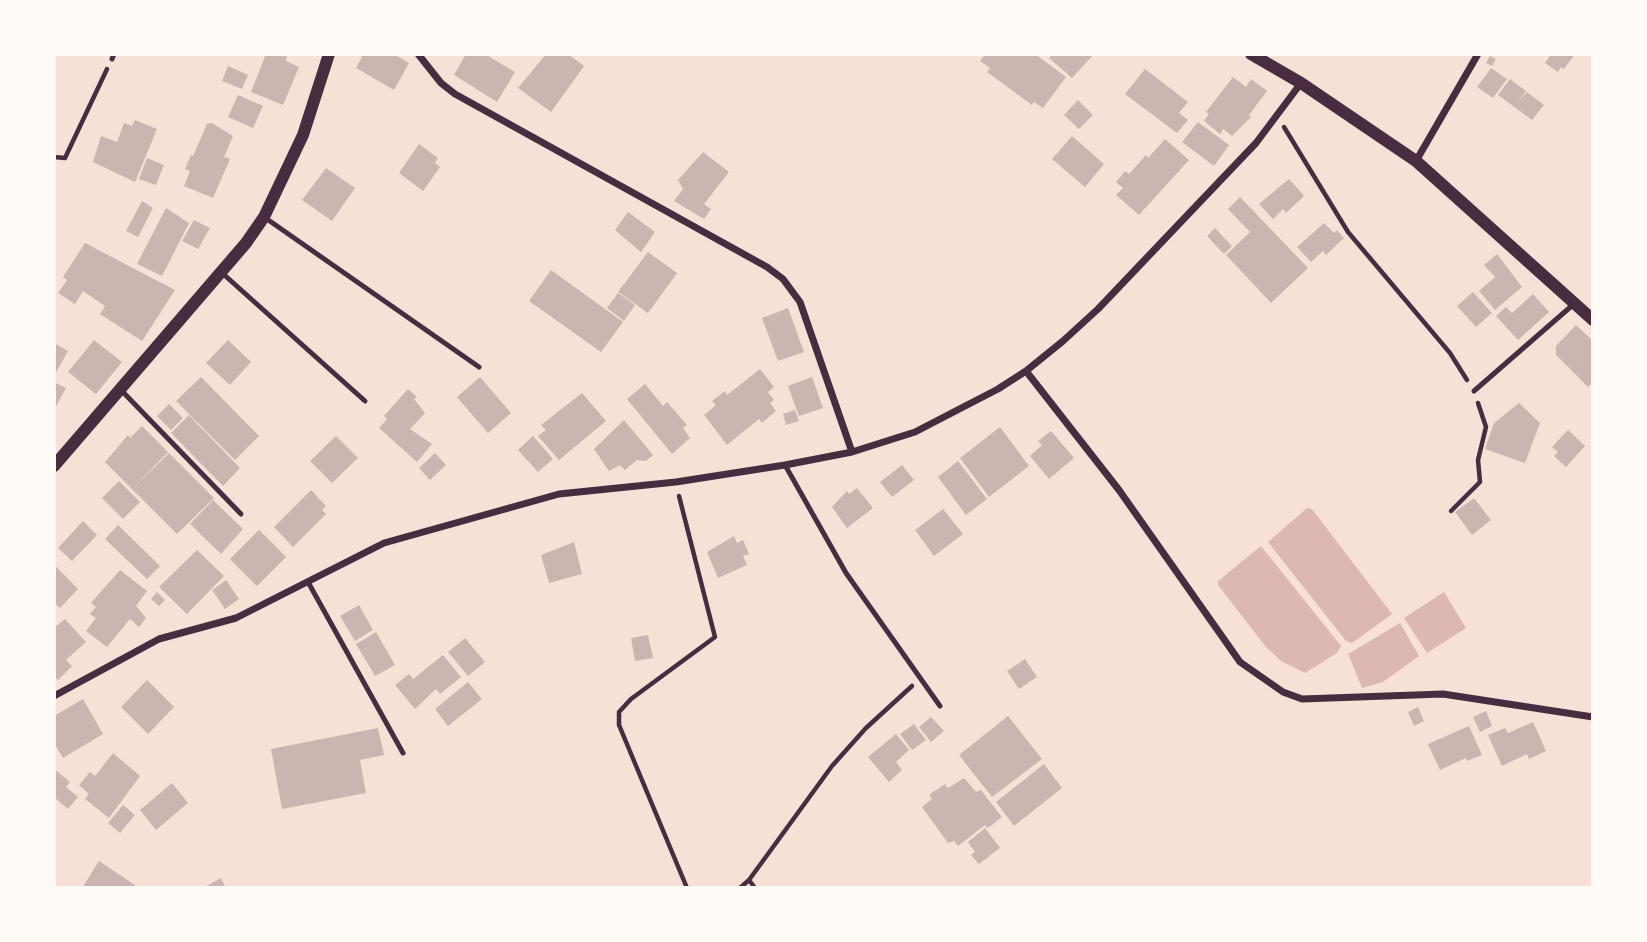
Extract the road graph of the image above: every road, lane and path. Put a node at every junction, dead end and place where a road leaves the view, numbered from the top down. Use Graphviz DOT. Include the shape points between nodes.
graph roads {
  1 [pos="329,54"];
  2 [pos="418,54"];
  3 [pos="1251,54"];
  4 [pos="1478,54"];
  5 [pos="113,56"];
  6 [pos="1301,83"];
  7 [pos="1278,117"];
  8 [pos="54,157"];
  9 [pos="1416,162"];
  10 [pos="264,217"];
  11 [pos="221,272"];
  12 [pos="1576,302"];
  13 [pos="1593,320"];
  14 [pos="479,367"];
  15 [pos="1027,371"];
  16 [pos="120,389"];
  17 [pos="1474,391"];
  18 [pos="365,401"];
  19 [pos="852,452"];
  20 [pos="54,466"];
  21 [pos="785,466"];
  22 [pos="676,482"];
  23 [pos="1451,511"];
  24 [pos="242,514"];
  25 [pos="308,582"];
  26 [pos="919,680"];
  27 [pos="54,696"];
  28 [pos="940,706"];
  29 [pos="1593,717"];
  30 [pos="403,753"];
  31 [pos="749,880"];
  32 [pos="687,888"];
  33 [pos="740,888"];
  34 [pos="755,888"];
  1 -- 10 [label="street" via="303,135"];
  2 -- 19 [label="street" via="455,93 783,279 800,302"];
  3 -- 6 [label="street"];
  4 -- 9 [label="street"];
  5 -- 8 [label="path" via="65,158"];
  6 -- 7 [label="street"];
  6 -- 9 [label="street"];
  7 -- 15 [label="street" via="1098,309"];
  7 -- 17 [label="path" via="1348,232 1450,353"];
  9 -- 12 [label="street"];
  10 -- 11 [label="street"];
  10 -- 14 [label="lane"];
  11 -- 16 [label="street"];
  11 -- 18 [label="lane"];
  12 -- 13 [label="street"];
  12 -- 17 [label="lane"];
  15 -- 19 [label="street" via="915,432"];
  15 -- 29 [label="street" via="1119,490 1240,662 1283,692 1302,699 1443,694"];
  16 -- 20 [label="street"];
  16 -- 24 [label="lane"];
  17 -- 23 [label="path" via="1486,427 1478,460 1480,482"];
  19 -- 21 [label="street"];
  21 -- 22 [label="street"];
  21 -- 26 [label="lane" via="846,573"];
  22 -- 25 [label="street" via="559,494 384,543"];
  22 -- 32 [label="path" via="715,637 631,699 619,712 619,725"];
  25 -- 27 [label="street" via="236,618 159,639"];
  25 -- 30 [label="lane"];
  26 -- 28 [label="lane"];
  26 -- 31 [label="path" via="832,766"];
  31 -- 33 [label="path"];
  31 -- 34 [label="path"];
}
